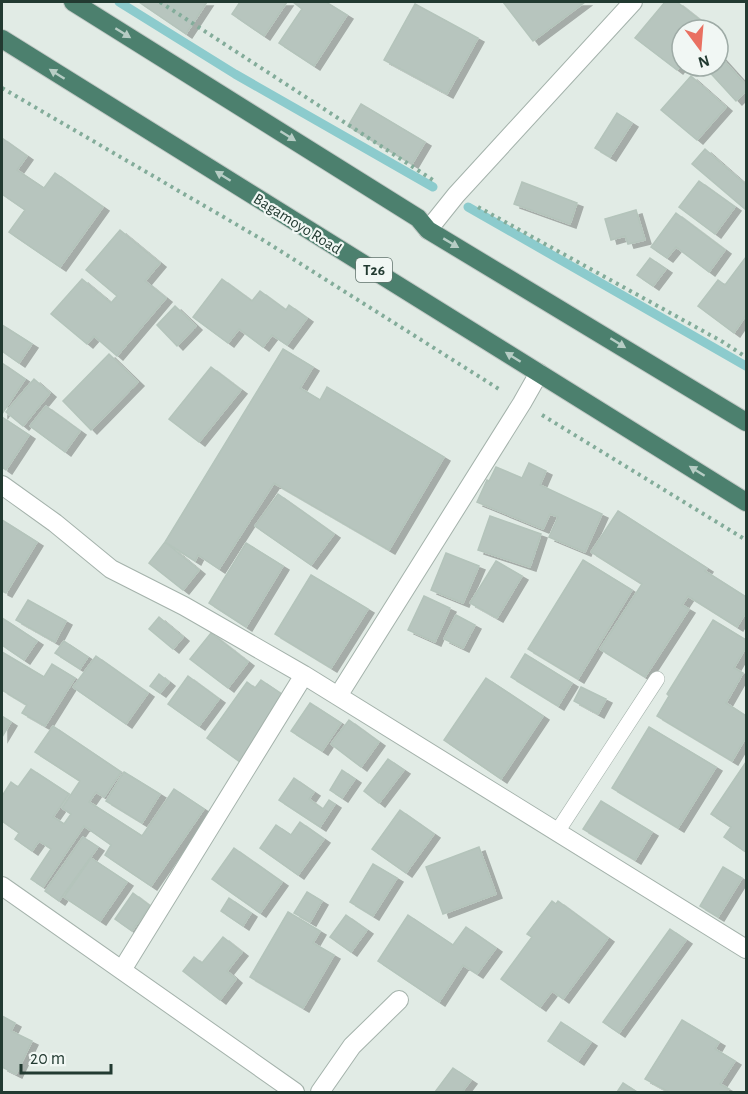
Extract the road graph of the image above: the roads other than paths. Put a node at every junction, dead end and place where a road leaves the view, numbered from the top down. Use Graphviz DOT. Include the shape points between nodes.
graph roads {
  1 [pos="73,2"];
  2 [pos="633,2"];
  3 [pos="2,39"];
  4 [pos="428,230"];
  5 [pos="539,372"];
  6 [pos="747,422"];
  7 [pos="2,485"];
  8 [pos="747,502"];
  9 [pos="304,675"];
  10 [pos="657,679"];
  11 [pos="338,696"];
  12 [pos="558,832"];
  13 [pos="2,885"];
  14 [pos="747,949"];
  15 [pos="122,970"];
  16 [pos="399,1000"];
  17 [pos="295,1092"];
  18 [pos="320,1092"];
  1 -- 4 [label="highway, one-way" via="418,218"];
  2 -- 4 [label="street"];
  5 -- 3 [label="highway, Bagamoyo Road / T26, one-way"];
  4 -- 6 [label="highway, one-way"];
  8 -- 5 [label="highway, Bagamoyo Road / T26, one-way"];
  5 -- 11 [label="street"];
  7 -- 9 [label="street" via="111,569"];
  9 -- 11 [label="street"];
  9 -- 15 [label="street"];
  10 -- 12 [label="lane"];
  11 -- 12 [label="street"];
  12 -- 14 [label="street"];
  13 -- 15 [label="street"];
  15 -- 17 [label="street"];
  16 -- 18 [label="street" via="352,1046"];
}
